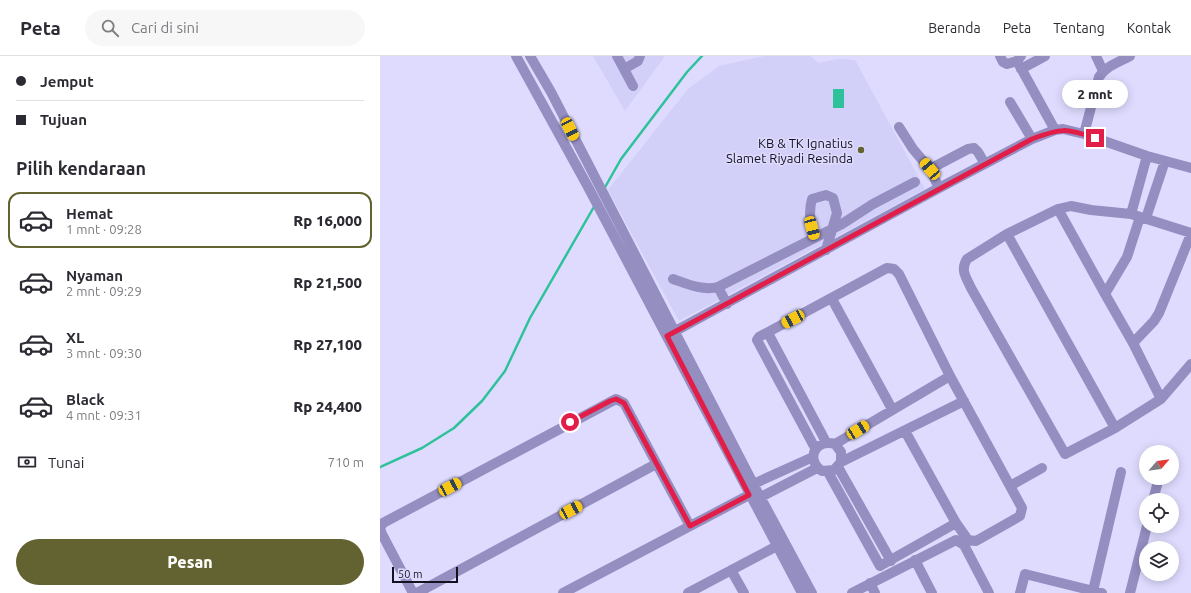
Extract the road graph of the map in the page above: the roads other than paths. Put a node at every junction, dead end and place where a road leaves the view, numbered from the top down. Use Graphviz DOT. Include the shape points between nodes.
graph roads {
  1 [pos="516,56"];
  2 [pos="543,56"];
  3 [pos="617,56"];
  4 [pos="640,56"];
  5 [pos="1000,56"];
  6 [pos="1045,56"];
  7 [pos="1096,56"];
  8 [pos="1130,56"];
  9 [pos="532,59"];
  10 [pos="1020,62"];
  11 [pos="624,70"];
  12 [pos="1103,71"];
  13 [pos="633,86"];
  14 [pos="1010,102"];
  15 [pos="899,127"];
  16 [pos="1055,130"];
  17 [pos="1084,134"];
  18 [pos="1032,139"];
  19 [pos="1147,156"];
  20 [pos="1165,160"];
  21 [pos="985,164"];
  22 [pos="1191,168"];
  23 [pos="930,169"];
  24 [pos="915,182"];
  25 [pos="939,188"];
  26 [pos="1058,209"];
  27 [pos="1139,216"];
  28 [pos="833,229"];
  29 [pos="1007,234"];
  30 [pos="1191,234"];
  31 [pos="814,237"];
  32 [pos="826,250"];
  33 [pos="673,279"];
  34 [pos="718,287"];
  35 [pos="1105,294"];
  36 [pos="832,299"];
  37 [pos="727,304"];
  38 [pos="768,332"];
  39 [pos="670,334"];
  40 [pos="1133,342"];
  41 [pos="1191,364"];
  42 [pos="950,376"];
  43 [pos="1161,399"];
  44 [pos="964,401"];
  45 [pos="892,409"];
  46 [pos="1114,428"];
  47 [pos="905,431"];
  48 [pos="830,443"];
  49 [pos="814,453"];
  50 [pos="656,464"];
  51 [pos="840,464"];
  52 [pos="817,468"];
  53 [pos="1042,468"];
  54 [pos="828,472"];
  55 [pos="1121,472"];
  56 [pos="1010,486"];
  57 [pos="752,493"];
  58 [pos="956,523"];
  59 [pos="690,526"];
  60 [pos="1145,533"];
  61 [pos="777,546"];
  62 [pos="914,560"];
  63 [pos="891,561"];
  64 [pos="731,570"];
  65 [pos="870,583"];
  66 [pos="1097,592"];
  67 [pos="412,593"];
  68 [pos="417,593"];
  69 [pos="563,593"];
  70 [pos="688,593"];
  71 [pos="744,593"];
  72 [pos="802,593"];
  73 [pos="812,593"];
  74 [pos="852,593"];
  75 [pos="875,593"];
  76 [pos="932,593"];
  77 [pos="989,593"];
  78 [pos="1022,593"];
  79 [pos="1130,593"];
  1 -- 39 [label="street" via="610,232"];
  2 -- 9 [label="street"];
  3 -- 11 [label="street"];
  4 -- 11 [label="street" via="638,61"];
  5 -- 10 [label="street" via="1007,64"];
  6 -- 10 [label="street"];
  7 -- 12 [label="street"];
  8 -- 12 [label="street"];
  9 -- 39 [label="street" via="596,178"];
  10 -- 16 [label="street"];
  11 -- 13 [label="street"];
  12 -- 17 [label="street" via="1099,77"];
  14 -- 18 [label="street"];
  15 -- 23 [label="street"];
  16 -- 17 [label="street" via="1063,129"];
  16 -- 18 [label="street"];
  17 -- 19 [label="street"];
  18 -- 21 [label="street"];
  19 -- 20 [label="street"];
  19 -- 27 [label="street"];
  20 -- 22 [label="street"];
  20 -- 27 [label="street"];
  21 -- 23 [label="street" via="974,148"];
  21 -- 25 [label="street"];
  23 -- 25 [label="street"];
  24 -- 28 [label="street"];
  25 -- 32 [label="street"];
  26 -- 27 [label="street" via="1071,206"];
  26 -- 29 [label="street"];
  26 -- 35 [label="street"];
  27 -- 30 [label="street"];
  27 -- 35 [label="street" via="1127,258"];
  28 -- 31 [label="street"];
  28 -- 31 [label="street" via="837,213 833,198 826,195 818,196 812,199 810,206 809,219"];
  28 -- 32 [label="street"];
  29 -- 46 [label="street"];
  29 -- 46 [label="street" via="968,259 963,265 963,272 971,288 1065,454"];
  30 -- 40 [label="street" via="1159,313"];
  31 -- 34 [label="street"];
  32 -- 37 [label="street"];
  33 -- 34 [label="street" via="698,287"];
  34 -- 37 [label="street"];
  35 -- 40 [label="street"];
  36 -- 38 [label="street"];
  36 -- 42 [label="street" via="887,268 894,269 899,274"];
  36 -- 45 [label="street"];
  37 -- 39 [label="street"];
  38 -- 48 [label="street"];
  38 -- 49 [label="street" via="757,340"];
  39 -- 57 [label="street"];
  40 -- 43 [label="street"];
  41 -- 43 [label="street"];
  42 -- 44 [label="street"];
  42 -- 45 [label="street"];
  43 -- 46 [label="street"];
  44 -- 47 [label="street"];
  44 -- 56 [label="street"];
  45 -- 48 [label="street"];
  47 -- 51 [label="street"];
  47 -- 58 [label="street"];
  48 -- 49 [label="street"];
  48 -- 51 [label="street" via="841,452"];
  49 -- 52 [label="street"];
  49 -- 57 [label="street"];
  50 -- 59 [label="street"];
  50 -- 67 [label="street" via="624,403 616,399 610,401 383,523 380,528 382,534"];
  50 -- 68 [label="street"];
  51 -- 54 [label="street"];
  51 -- 63 [label="street"];
  52 -- 54 [label="street"];
  52 -- 57 [label="street"];
  53 -- 56 [label="street"];
  54 -- 63 [label="street" via="879,566"];
  55 -- 66 [label="street"];
  56 -- 58 [label="street" via="1022,508 1020,516 976,541 968,540"];
  57 -- 59 [label="street"];
  57 -- 61 [label="street"];
  57 -- 73 [label="street"];
  58 -- 63 [label="street"];
  59 -- 69 [label="street"];
  60 -- 79 [label="street"];
  61 -- 64 [label="street"];
  61 -- 72 [label="street"];
  62 -- 65 [label="street"];
  62 -- 76 [label="street"];
  62 -- 77 [label="street" via="951,541 959,542 964,545"];
  64 -- 70 [label="street"];
  64 -- 71 [label="street"];
  65 -- 74 [label="street"];
  65 -- 75 [label="street"];
  66 -- 78 [label="street" via="1025,574"];
}
